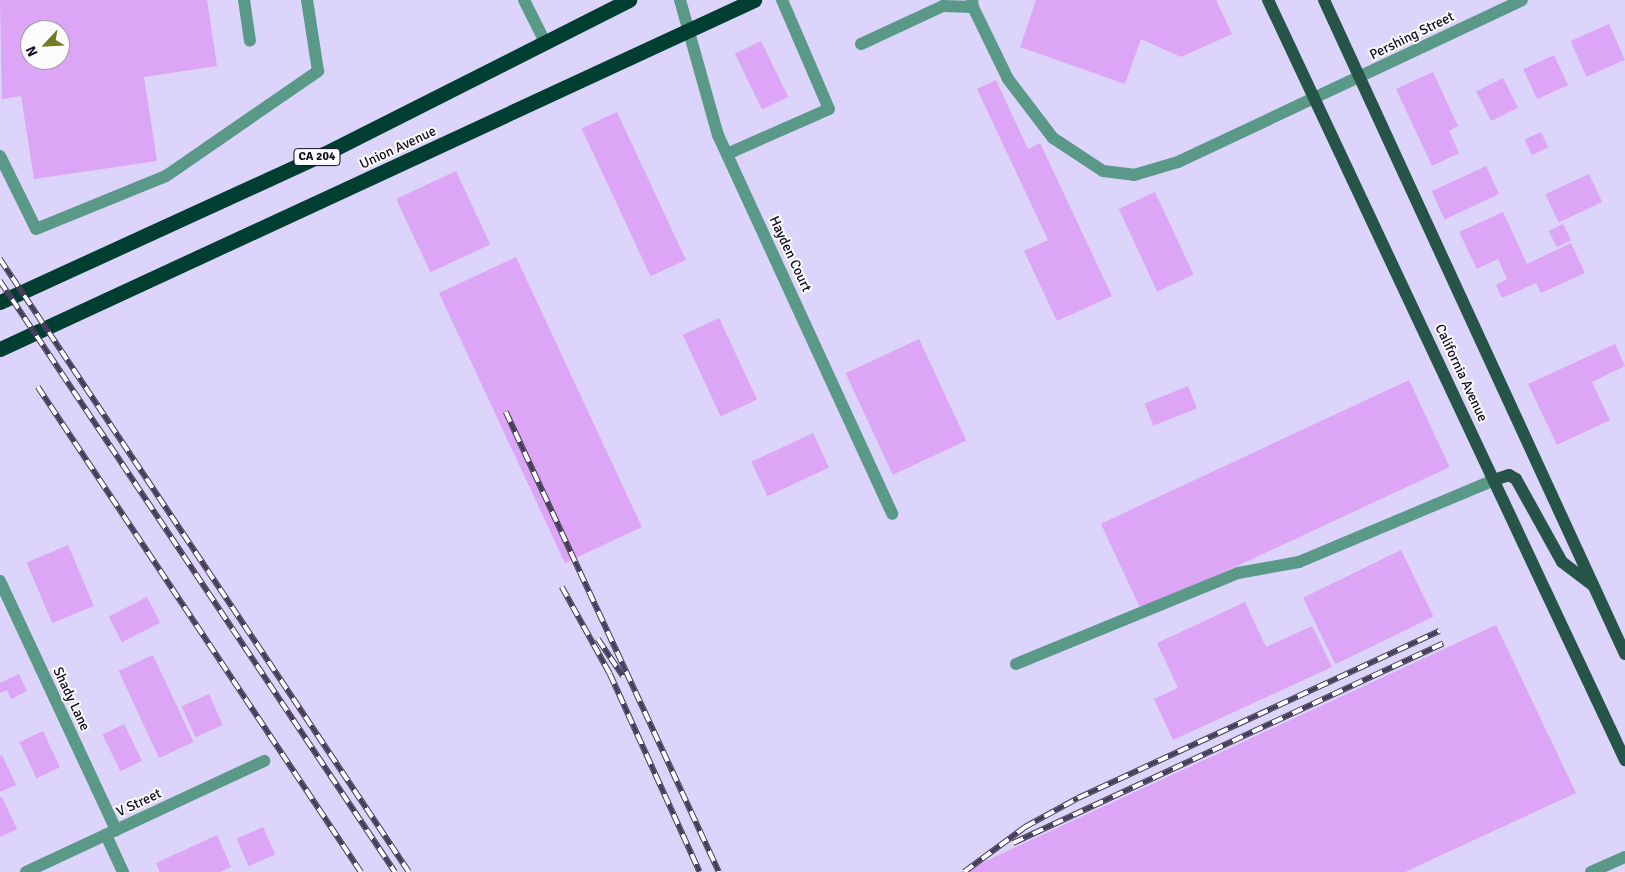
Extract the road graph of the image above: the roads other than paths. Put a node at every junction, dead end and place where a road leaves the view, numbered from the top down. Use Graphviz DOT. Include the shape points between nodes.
graph roads {
  1 [pos="244,0"];
  2 [pos="307,0"];
  3 [pos="524,0"];
  4 [pos="629,0"];
  5 [pos="680,0"];
  6 [pos="754,0"];
  7 [pos="782,0"];
  8 [pos="1268,0"];
  9 [pos="1324,0"];
  10 [pos="1522,0"];
  11 [pos="972,3"];
  12 [pos="688,30"];
  13 [pos="250,42"];
  14 [pos="545,42"];
  15 [pos="861,44"];
  16 [pos="1359,78"];
  17 [pos="1315,98"];
  18 [pos="727,154"];
  19 [pos="0,156"];
  20 [pos="0,302"];
  21 [pos="0,349"];
  22 [pos="1494,480"];
  23 [pos="892,514"];
  24 [pos="0,581"];
  25 [pos="1593,585"];
  26 [pos="1625,654"];
  27 [pos="1016,664"];
  28 [pos="1621,745"];
  29 [pos="1625,760"];
  30 [pos="264,761"];
  31 [pos="111,832"];
  32 [pos="1625,857"];
  33 [pos="26,872"];
  34 [pos="123,872"];
  35 [pos="1591,872"];
  1 -- 13 [label="street"];
  2 -- 19 [label="street" via="318,72 166,176 36,229"];
  3 -- 14 [label="street"];
  4 -- 14 [label="highway, Union Avenue / CA 204"];
  5 -- 12 [label="street, Hayden Court"];
  6 -- 12 [label="highway, Union Avenue"];
  7 -- 18 [label="street" via="829,108"];
  8 -- 17 [label="main road, California Avenue"];
  9 -- 16 [label="main road"];
  10 -- 16 [label="street, Pershing Street"];
  11 -- 15 [label="street" via="943,6"];
  11 -- 17 [label="street, Pershing Street" via="1008,79 1053,138 1103,172 1134,175 1178,162"];
  12 -- 18 [label="street, Hayden Court" via="707,103"];
  12 -- 21 [label="highway, Union Avenue"];
  14 -- 20 [label="highway, Union Avenue / CA 204" via="324,154"];
  16 -- 17 [label="street, Pershing Street"];
  16 -- 25 [label="main road"];
  17 -- 22 [label="main road, California Avenue"];
  18 -- 23 [label="street, Hayden Court"];
  22 -- 25 [label="main road" via="1509,475 1516,479 1562,562"];
  22 -- 27 [label="street" via="1299,562 1238,573"];
  22 -- 28 [label="main road, California Avenue"];
  24 -- 31 [label="street, Shady Lane"];
  25 -- 26 [label="main road"];
  28 -- 29 [label="main road, California Avenue"];
  30 -- 31 [label="street, V Street"];
  31 -- 33 [label="street, V Street"];
  31 -- 34 [label="street, Shady Lane"];
  32 -- 35 [label="street"];
}
